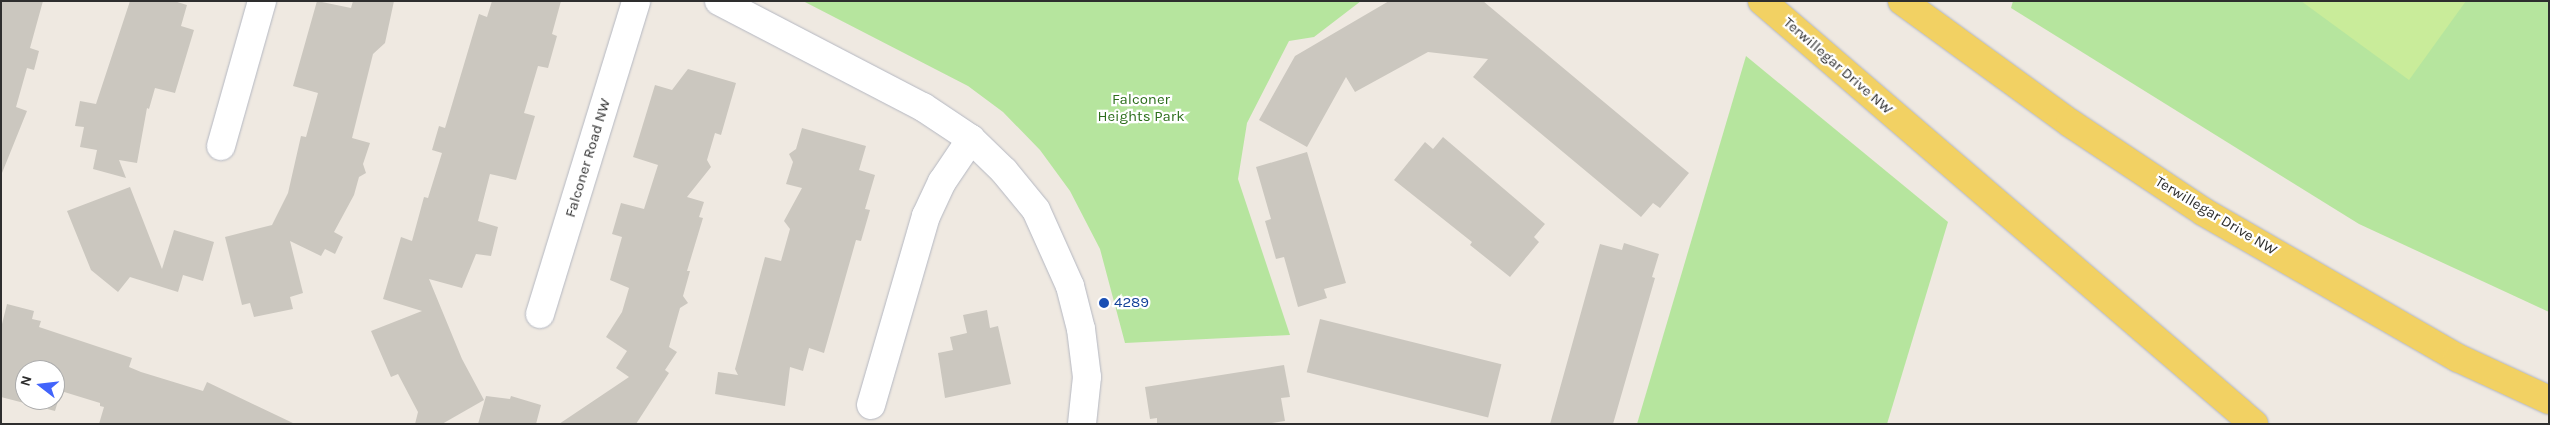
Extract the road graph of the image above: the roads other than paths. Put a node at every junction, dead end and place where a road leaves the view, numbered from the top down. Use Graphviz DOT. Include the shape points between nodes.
graph roads {
  1 [pos="262,1"];
  2 [pos="636,1"];
  3 [pos="719,1"];
  4 [pos="1762,1"];
  5 [pos="1902,1"];
  6 [pos="971,139"];
  7 [pos="221,146"];
  8 [pos="540,314"];
  9 [pos="2549,400"];
  10 [pos="871,405"];
  11 [pos="1082,424"];
  12 [pos="2254,424"];
  1 -- 7 [label="street"];
  2 -- 8 [label="street, Falconer Road NW"];
  3 -- 6 [label="street" via="923,107"];
  4 -- 12 [label="main road, Terwillegar Drive NW"];
  5 -- 9 [label="main road, Terwillegar Drive NW" via="2070,123 2204,212 2458,358"];
  6 -- 10 [label="street" via="942,182 926,216"];
  6 -- 11 [label="street" via="1004,171 1036,210 1070,286 1081,329 1087,377"];
}
